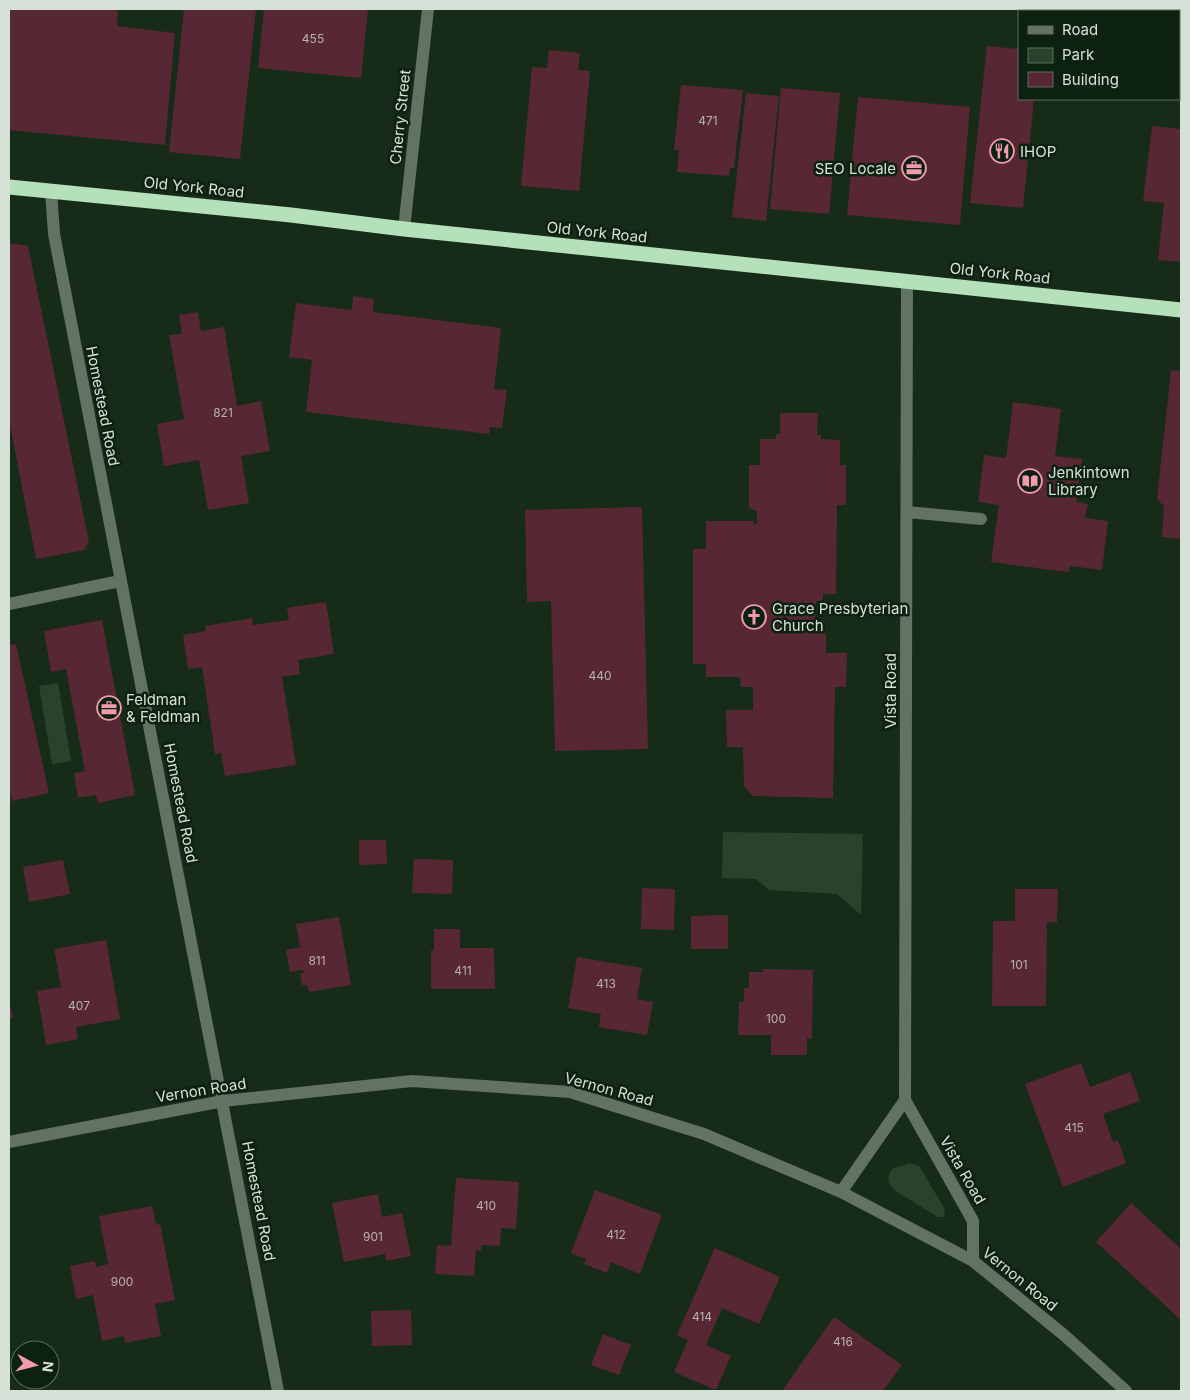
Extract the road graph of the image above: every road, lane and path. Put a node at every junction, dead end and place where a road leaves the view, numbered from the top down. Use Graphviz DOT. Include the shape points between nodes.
graph roads {
  1 [pos="428,9"];
  2 [pos="9,187"];
  3 [pos="50,191"];
  4 [pos="404,229"];
  5 [pos="908,282"];
  6 [pos="1181,310"];
  7 [pos="907,512"];
  8 [pos="981,519"];
  9 [pos="120,581"];
  10 [pos="9,604"];
  11 [pos="905,1100"];
  12 [pos="223,1101"];
  13 [pos="9,1142"];
  14 [pos="841,1192"];
  15 [pos="973,1261"];
  16 [pos="278,1391"];
  17 [pos="1126,1391"];
  1 -- 4 [label="street, Cherry Street"];
  2 -- 3 [label="highway, Old York Road"];
  3 -- 4 [label="highway, Old York Road"];
  3 -- 9 [label="street, Homestead Road" via="54,234"];
  4 -- 5 [label="highway, Old York Road"];
  5 -- 6 [label="highway, Old York Road"];
  5 -- 7 [label="street, Vista Road"];
  7 -- 8 [label="street"];
  7 -- 11 [label="street, Vista Road"];
  9 -- 10 [label="street"];
  9 -- 12 [label="street, Homestead Road"];
  11 -- 14 [label="street"];
  11 -- 15 [label="street, Vista Road" via="973,1221"];
  12 -- 13 [label="street, Vernon Road"];
  12 -- 14 [label="street, Vernon Road" via="412,1081 570,1092 691,1128"];
  12 -- 16 [label="street, Homestead Road"];
  14 -- 15 [label="street, Vernon Road"];
  15 -- 17 [label="street, Vernon Road" via="1064,1335"];
}
